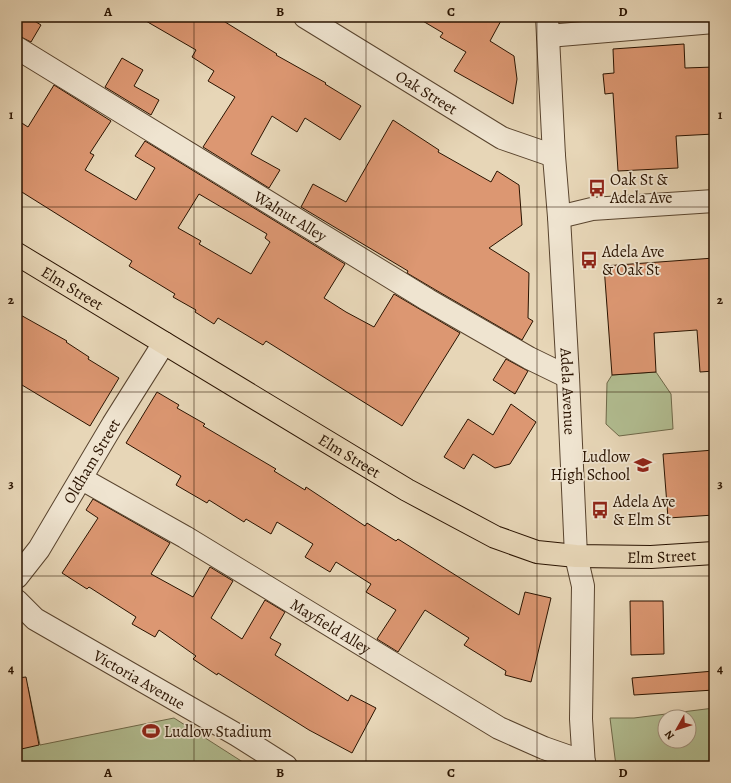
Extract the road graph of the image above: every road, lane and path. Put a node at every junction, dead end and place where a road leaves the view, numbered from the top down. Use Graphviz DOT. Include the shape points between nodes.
graph roads {
  1 [pos="305,17"];
  2 [pos="714,22"];
  3 [pos="547,26"];
  4 [pos="17,48"];
  5 [pos="554,156"];
  6 [pos="714,201"];
  7 [pos="559,217"];
  8 [pos="17,254"];
  9 [pos="164,343"];
  10 [pos="568,377"];
  11 [pos="82,479"];
  12 [pos="714,553"];
  13 [pos="576,556"];
  14 [pos="17,577"];
  15 [pos="17,602"];
  16 [pos="584,764"];
  17 [pos="286,766"];
  1 -- 5 [label="street, Oak Street" via="502,138"];
  2 -- 3 [label="street"];
  3 -- 5 [label="street, Adela Avenue"];
  4 -- 10 [label="street, Walnut Alley" via="428,300 529,358"];
  5 -- 7 [label="street, Adela Avenue"];
  6 -- 7 [label="street" via="592,209"];
  7 -- 10 [label="street, Adela Avenue"];
  8 -- 9 [label="main road, Elm Street"];
  9 -- 11 [label="street, Oldham Street"];
  9 -- 13 [label="main road, Elm Street" via="407,490 489,534 537,552"];
  10 -- 13 [label="street, Adela Avenue"];
  11 -- 14 [label="street, Oldham Street" via="39,549"];
  11 -- 16 [label="street, Mayfield Alley" via="185,537 499,728"];
  12 -- 13 [label="main road, Elm Street" via="651,557"];
  13 -- 16 [label="street, Adela Avenue" via="583,586 580,719"];
  15 -- 17 [label="street, Victoria Avenue" via="35,619"];
}
